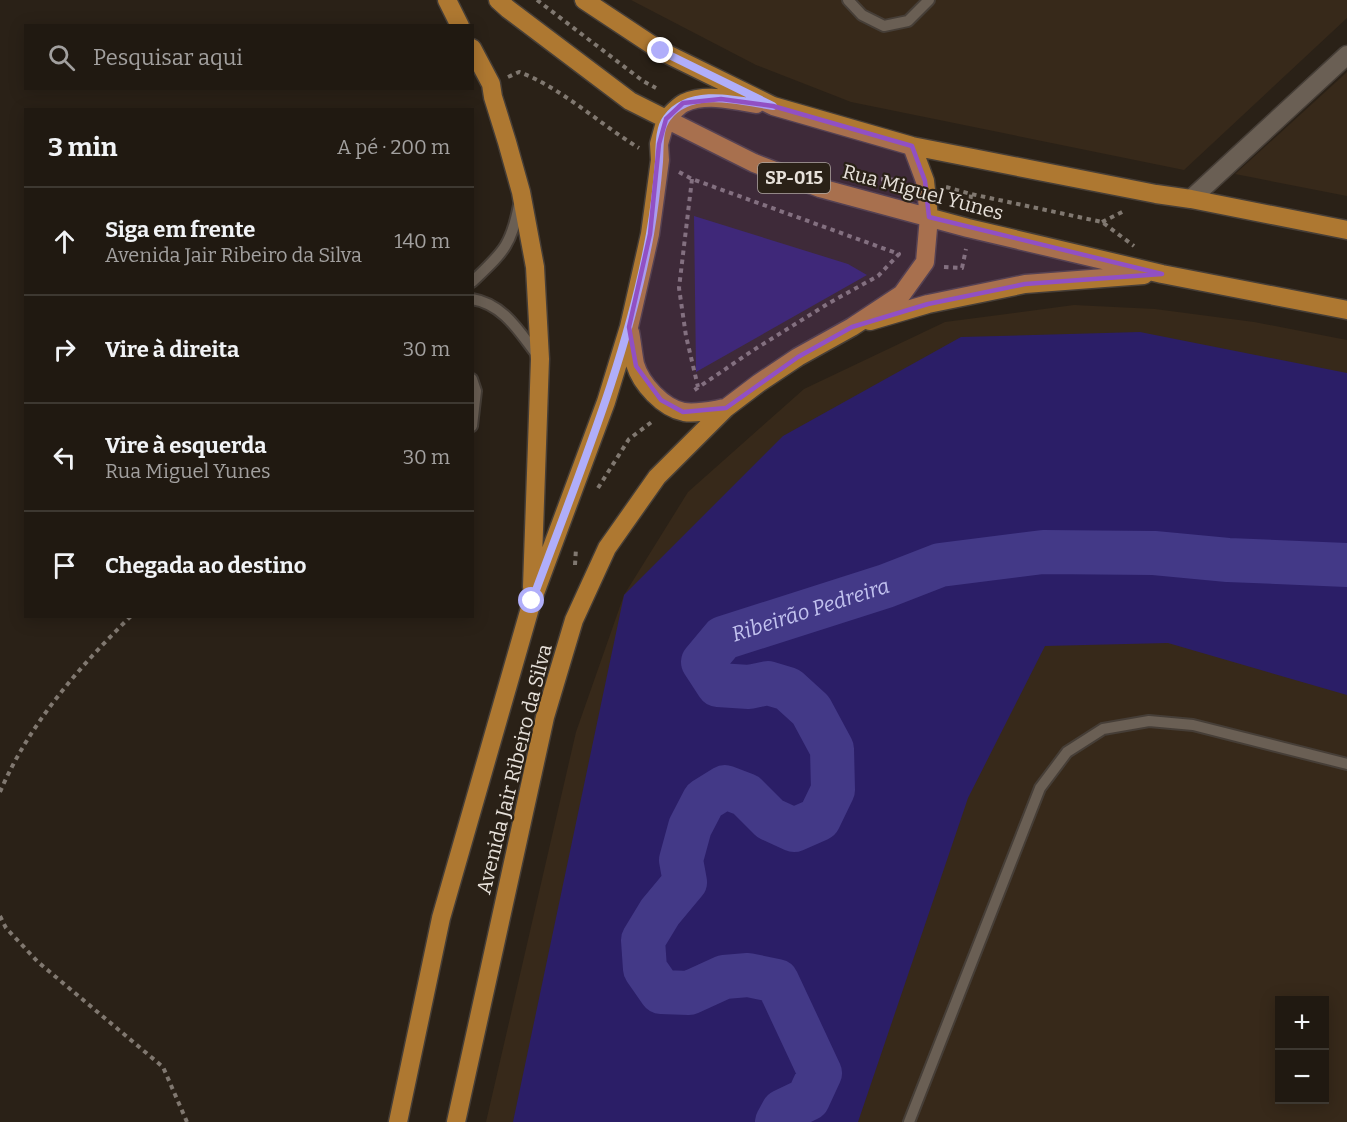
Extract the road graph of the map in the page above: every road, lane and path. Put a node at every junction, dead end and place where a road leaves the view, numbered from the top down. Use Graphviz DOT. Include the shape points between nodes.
graph roads {
  1 [pos="447,0"];
  2 [pos="498,0"];
  3 [pos="584,0"];
  4 [pos="848,0"];
  5 [pos="929,0"];
  6 [pos="459,24"];
  7 [pos="474,52"];
  8 [pos="1347,55"];
  9 [pos="519,72"];
  10 [pos="773,106"];
  11 [pos="666,119"];
  12 [pos="912,146"];
  13 [pos="637,147"];
  14 [pos="692,179"];
  15 [pos="521,192"];
  16 [pos="971,194"];
  17 [pos="1191,199"];
  18 [pos="929,218"];
  19 [pos="1102,222"];
  20 [pos="1347,230"];
  21 [pos="965,256"];
  22 [pos="945,267"];
  23 [pos="1162,274"];
  24 [pos="474,280"];
  25 [pos="474,300"];
  26 [pos="1347,310"];
  27 [pos="629,327"];
  28 [pos="852,327"];
  29 [pos="540,358"];
  30 [pos="474,385"];
  31 [pos="474,408"];
  32 [pos="726,408"];
  33 [pos="650,423"];
  34 [pos="596,490"];
  35 [pos="579,540"];
  36 [pos="575,550"];
  37 [pos="532,601"];
  38 [pos="129,618"];
  39 [pos="1347,764"];
  40 [pos="0,792"];
  41 [pos="0,916"];
  42 [pos="187,1122"];
  43 [pos="398,1122"];
  44 [pos="456,1122"];
  45 [pos="909,1122"];
  1 -- 6 [label="main road"];
  2 -- 11 [label="main road, Rua Miguel Yunes / SP-015" via="630,100"];
  3 -- 10 [label="main road" via="661,51"];
  4 -- 5 [label="lane" via="862,15 884,26 908,21"];
  7 -- 15 [label="main road" via="491,84"];
  8 -- 17 [label="street"];
  9 -- 13 [label="path" via="538,79"];
  10 -- 11 [label="main road" via="699,99 683,103"];
  10 -- 12 [label="main road"];
  11 -- 18 [label="main road, Rua Miguel Yunes / SP-015" via="754,163 820,188"];
  11 -- 27 [label="main road, Avenida Jair Ribeiro da Silva" via="659,144 650,234"];
  12 -- 17 [label="main road"];
  12 -- 18 [label="main road, Avenida Jair Ribeiro da Silva" via="925,181"];
  14 -- 14 [label="path" via="878,246 899,254 878,276 698,387 679,288"];
  15 -- 24 [label="lane" via="510,240"];
  15 -- 29 [label="main road" via="535,267"];
  16 -- 19 [label="path"];
  17 -- 20 [label="main road"];
  18 -- 23 [label="main road, Rua Miguel Yunes / SP-015"];
  18 -- 28 [label="main road, Avenida Jair Ribeiro da Silva" via="925,262 902,294"];
  21 -- 22 [label="path" via="962,268"];
  23 -- 26 [label="main road, Rua Miguel Yunes / SP-015"];
  23 -- 28 [label="main road" via="1024,284 939,301"];
  25 -- 29 [label="lane" via="496,307"];
  27 -- 32 [label="main road" via="636,366 648,388 661,400 683,412"];
  27 -- 37 [label="main road, Avenida Jair Ribeiro da Silva" via="606,402"];
  28 -- 32 [label="main road, Avenida Jair Ribeiro da Silva" via="798,357"];
  29 -- 37 [label="main road"];
  30 -- 31 [label="lane"];
  32 -- 44 [label="main road, Avenida Jair Ribeiro da Silva" via="657,477 607,548 573,620 545,717"];
  33 -- 34 [label="path" via="629,439"];
  35 -- 36 [label="path"];
  37 -- 43 [label="main road, Avenida Jair Ribeiro da Silva" via="441,918"];
  38 -- 40 [label="path" via="55,698 9,770"];
  39 -- 45 [label="lane" via="1193,725 1149,721 1103,729 1067,752 1040,788"];
  41 -- 42 [label="path" via="6,928 38,962 163,1067"];
}
